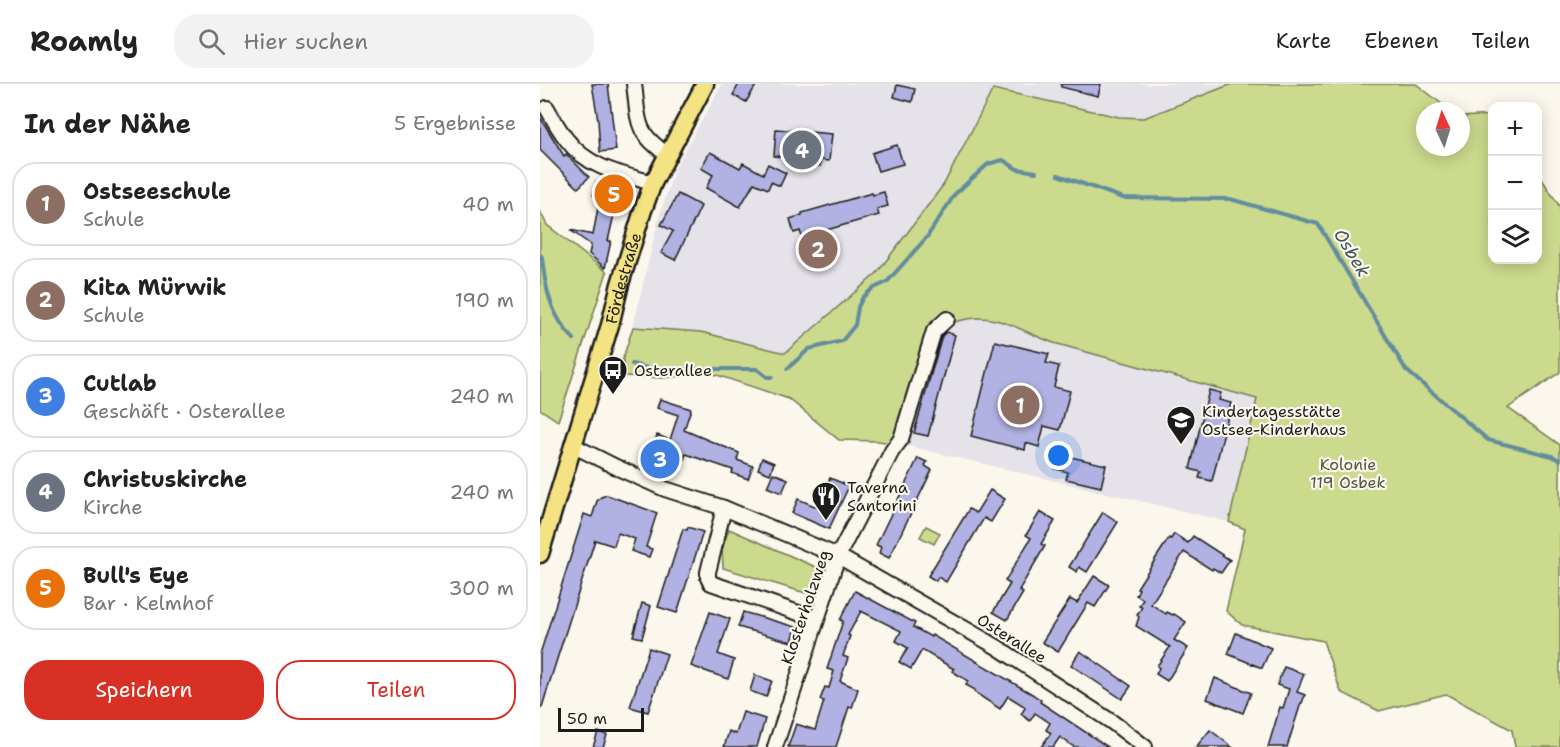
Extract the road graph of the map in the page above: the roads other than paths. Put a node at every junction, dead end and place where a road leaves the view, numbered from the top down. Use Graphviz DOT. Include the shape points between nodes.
graph roads {
  1 [pos="633,84"];
  2 [pos="705,84"];
  3 [pos="547,108"];
  4 [pos="668,155"];
  5 [pos="653,183"];
  6 [pos="947,319"];
  7 [pos="572,445"];
  8 [pos="724,508"];
  9 [pos="540,555"];
  10 [pos="838,556"];
  11 [pos="816,619"];
  12 [pos="775,747"];
  13 [pos="1145,747"];
  1 -- 4 [label="street" via="644,136"];
  2 -- 4 [label="main road, Fördestraße"];
  3 -- 5 [label="street" via="583,157 606,170"];
  4 -- 5 [label="main road, Fördestraße"];
  5 -- 7 [label="main road, Fördestraße"];
  6 -- 10 [label="street, Klosterholzweg" via="934,331 901,439"];
  7 -- 8 [label="street, Osterallee" via="665,489"];
  7 -- 9 [label="main road, Fördestraße"];
  8 -- 10 [label="street, Osterallee"];
  8 -- 11 [label="street" via="708,572 711,583"];
  10 -- 11 [label="street, Klosterholzweg"];
  10 -- 13 [label="street, Osterallee" via="997,647"];
  11 -- 12 [label="street, Klosterholzweg"];
}
